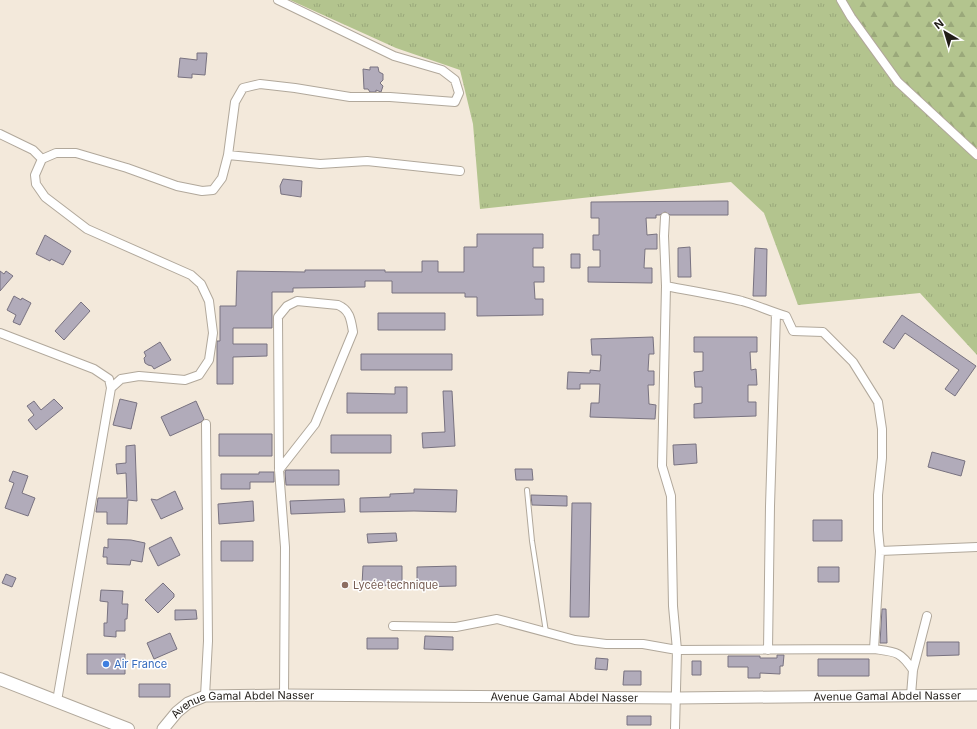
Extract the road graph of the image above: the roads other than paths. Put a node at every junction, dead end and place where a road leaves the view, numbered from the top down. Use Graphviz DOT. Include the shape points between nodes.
graph roads {
  1 [pos="278,0"];
  2 [pos="841,0"];
  3 [pos="0,134"];
  4 [pos="228,155"];
  5 [pos="977,155"];
  6 [pos="42,159"];
  7 [pos="460,171"];
  8 [pos="665,217"];
  9 [pos="666,286"];
  10 [pos="776,313"];
  11 [pos="0,333"];
  12 [pos="111,388"];
  13 [pos="206,424"];
  14 [pos="279,470"];
  15 [pos="527,490"];
  16 [pos="977,547"];
  17 [pos="880,551"];
  18 [pos="927,616"];
  19 [pos="393,626"];
  20 [pos="546,632"];
  21 [pos="874,649"];
  22 [pos="677,650"];
  23 [pos="768,650"];
  24 [pos="913,670"];
  25 [pos="0,679"];
  26 [pos="284,695"];
  27 [pos="911,695"];
  28 [pos="977,695"];
  29 [pos="205,696"];
  30 [pos="676,698"];
  31 [pos="57,701"];
  32 [pos="128,729"];
  33 [pos="163,729"];
  34 [pos="676,729"];
  1 -- 4 [label="street" via="394,56 442,70 456,80 459,93 455,102 350,97 260,84 243,88 235,102"];
  2 -- 5 [label="street" via="898,82"];
  3 -- 6 [label="street" via="33,150"];
  4 -- 6 [label="street" via="222,178 214,190 202,191 177,186 76,153 56,153"];
  4 -- 7 [label="street" via="320,164 367,161"];
  6 -- 12 [label="street" via="35,175 36,184 45,197 87,230 191,275 201,284 209,301 213,333 209,360 199,375 185,380 139,376 120,379"];
  8 -- 9 [label="street"];
  9 -- 10 [label="street" via="741,301"];
  9 -- 22 [label="street" via="662,466 671,496 673,606"];
  10 -- 17 [label="street" via="786,316 793,331 823,332 853,362 878,402 882,429 878,523"];
  10 -- 23 [label="street"];
  11 -- 12 [label="street" via="94,369 109,379"];
  12 -- 31 [label="street"];
  13 -- 29 [label="street" via="208,640"];
  14 -- 14 [label="street" via="278,317 287,306 297,301 338,305 344,308 351,318 353,332 315,424"];
  14 -- 26 [label="street" via="285,547"];
  15 -- 20 [label="lane"];
  16 -- 17 [label="street"];
  17 -- 21 [label="street"];
  18 -- 24 [label="street"];
  19 -- 20 [label="street" via="456,628 497,619"];
  20 -- 22 [label="street" via="575,640 606,644 643,644"];
  21 -- 23 [label="street"];
  21 -- 24 [label="street" via="898,654 905,658"];
  22 -- 23 [label="street"];
  22 -- 30 [label="street"];
  24 -- 27 [label="street"];
  25 -- 31 [label="main road"];
  26 -- 29 [label="street, Avenue Gamal Abdel Nasser"];
  26 -- 30 [label="street, Avenue Gamal Abdel Nasser"];
  27 -- 28 [label="street, Avenue Gamal Abdel Nasser"];
  27 -- 30 [label="street, Avenue Gamal Abdel Nasser"];
  29 -- 33 [label="street, Avenue Gamal Abdel Nasser" via="188,703"];
  30 -- 34 [label="street"];
  31 -- 32 [label="main road"];
}
